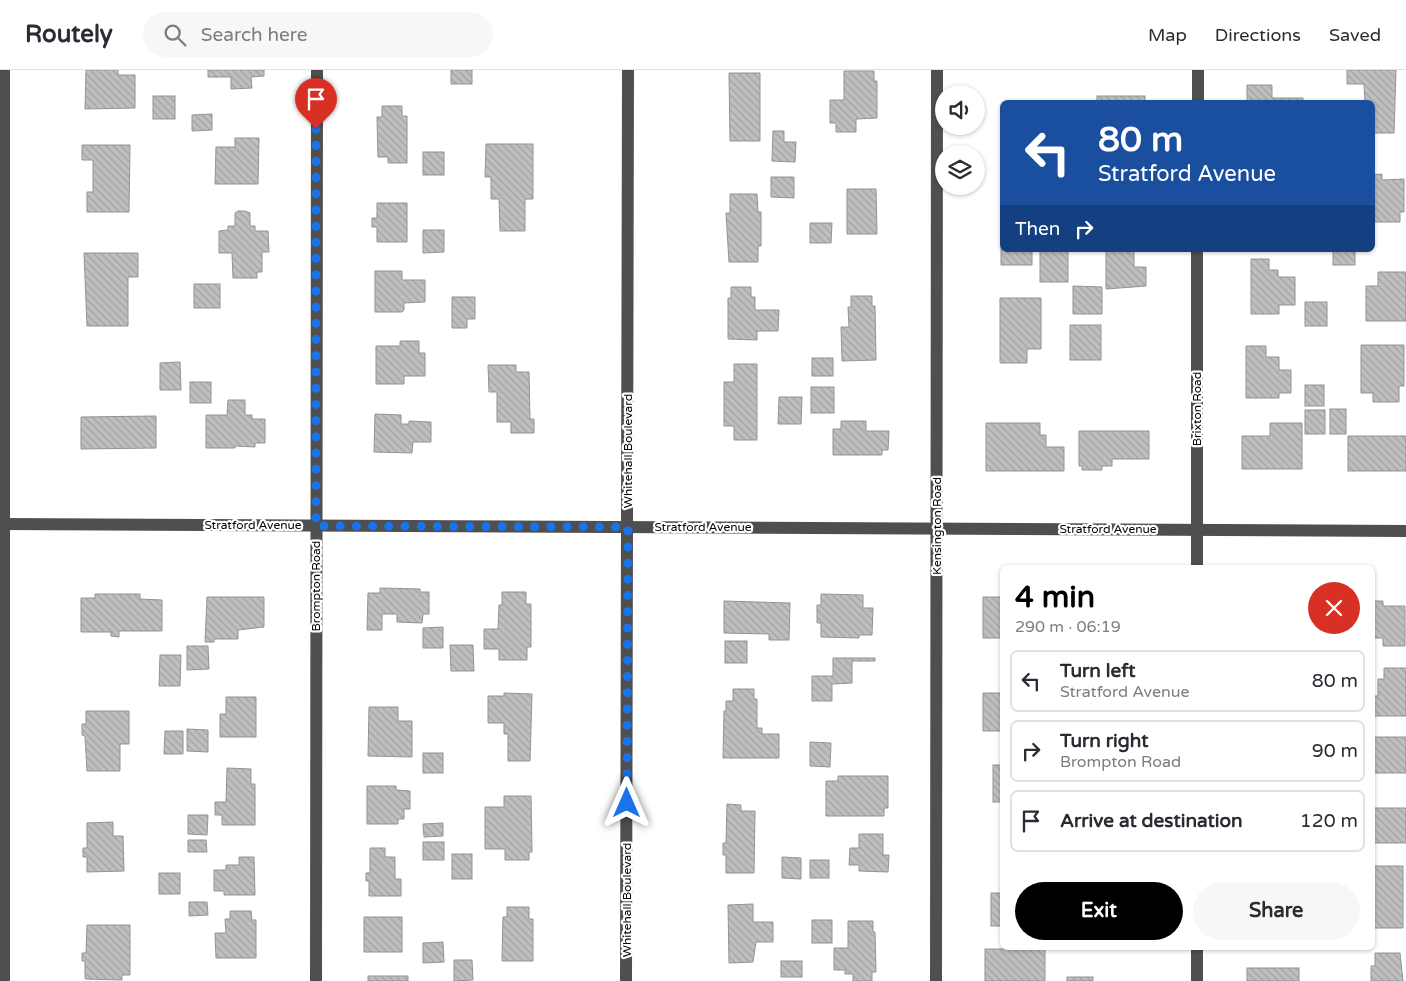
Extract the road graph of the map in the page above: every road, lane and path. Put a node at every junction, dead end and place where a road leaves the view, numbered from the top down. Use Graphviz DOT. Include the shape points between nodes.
graph roads {
  1 [pos="4,70"];
  2 [pos="316,70"];
  3 [pos="628,70"];
  4 [pos="937,70"];
  5 [pos="1198,70"];
  6 [pos="1198,100"];
  7 [pos="2,215"];
  8 [pos="1198,252"];
  9 [pos="2,524"];
  10 [pos="316,526"];
  11 [pos="628,527"];
  12 [pos="937,529"];
  13 [pos="1197,530"];
  14 [pos="1406,531"];
  15 [pos="1197,565"];
  16 [pos="2,895"];
  17 [pos="1196,950"];
  18 [pos="4,981"];
  19 [pos="316,981"];
  20 [pos="626,981"];
  21 [pos="936,981"];
  22 [pos="1196,981"];
  1 -- 7 [label="street"];
  2 -- 10 [label="street, Brompton Road"];
  3 -- 11 [label="street, Whitehall Boulevard"];
  4 -- 12 [label="street, Kensington Road"];
  5 -- 6 [label="street"];
  7 -- 9 [label="street"];
  8 -- 13 [label="street, Brixton Road"];
  9 -- 10 [label="street, Stratford Avenue"];
  9 -- 16 [label="street"];
  10 -- 11 [label="street, Stratford Avenue"];
  10 -- 19 [label="street, Brompton Road"];
  11 -- 12 [label="street, Stratford Avenue"];
  11 -- 20 [label="street, Whitehall Boulevard"];
  12 -- 13 [label="street, Stratford Avenue"];
  12 -- 21 [label="street, Kensington Road"];
  13 -- 14 [label="street, Stratford Avenue"];
  13 -- 15 [label="street, Brixton Road"];
  16 -- 18 [label="street"];
  17 -- 22 [label="street"];
}
